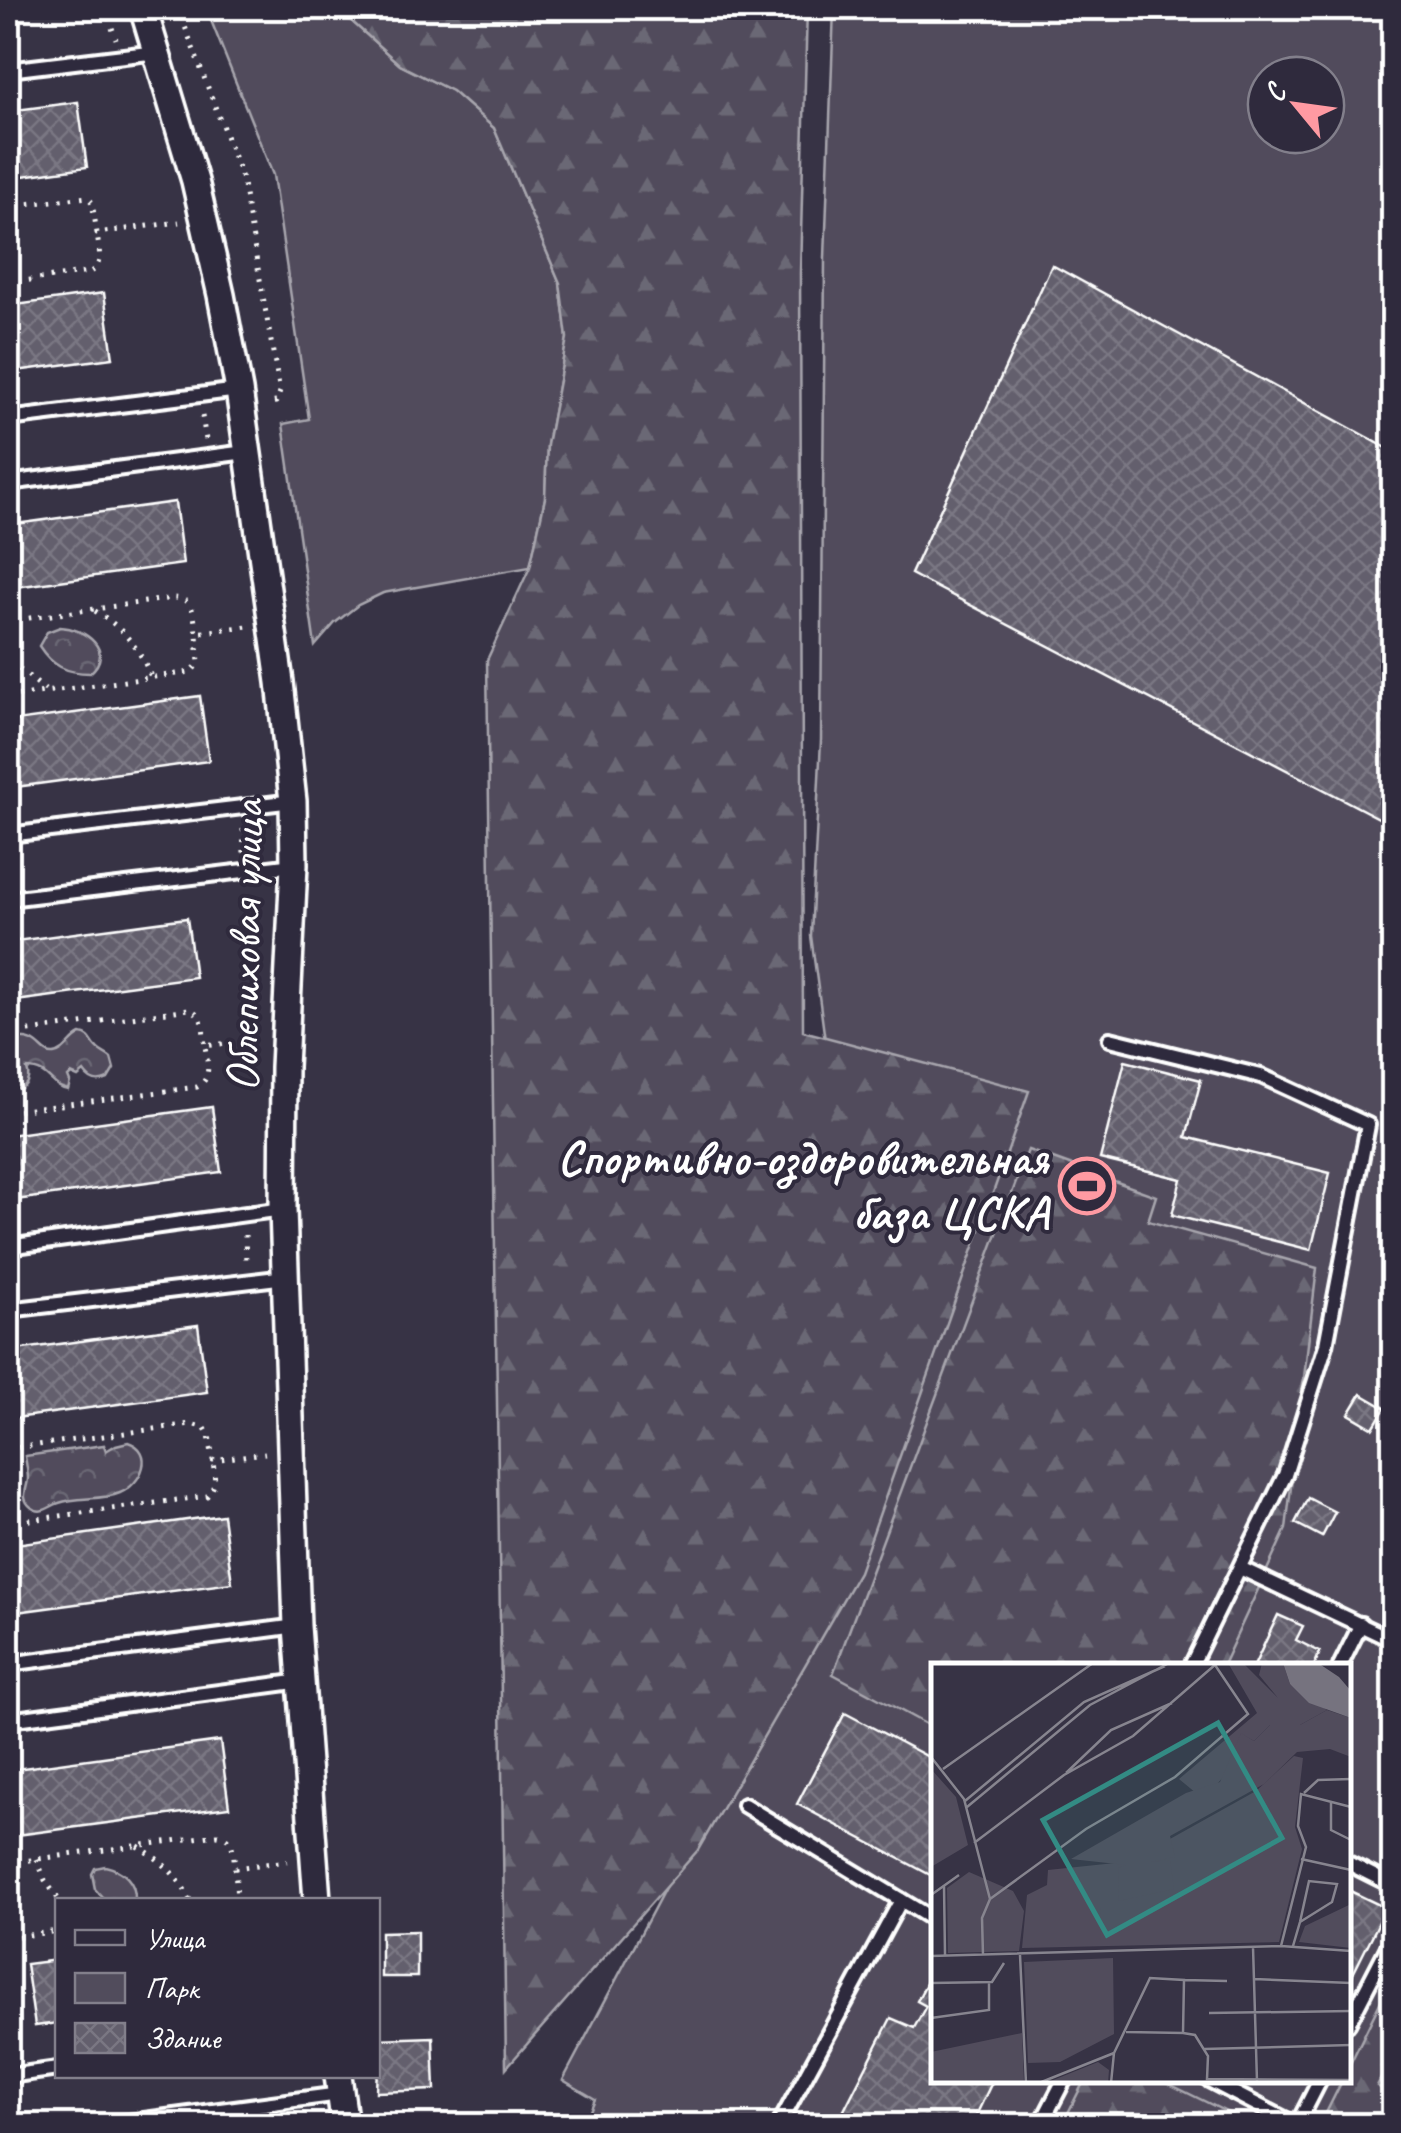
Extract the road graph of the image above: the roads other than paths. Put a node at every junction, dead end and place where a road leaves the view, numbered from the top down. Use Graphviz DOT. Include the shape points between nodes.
graph roads {
  1 [pos="143,8"];
  2 [pos="157,52"];
  3 [pos="8,70"];
  4 [pos="240,399"];
  5 [pos="8,420"];
  6 [pos="246,452"];
  7 [pos="8,483"];
  8 [pos="292,801"];
  9 [pos="8,835"];
  10 [pos="294,864"];
  11 [pos="8,899"];
  12 [pos="1110,1039"];
  13 [pos="284,1209"];
  14 [pos="8,1247"];
  15 [pos="286,1277"];
  16 [pos="8,1310"];
  17 [pos="1240,1568"];
  18 [pos="1360,1624"];
  19 [pos="298,1626"];
  20 [pos="1394,1641"];
  21 [pos="1192,1663"];
  22 [pos="1341,1663"];
  23 [pos="8,1664"];
  24 [pos="303,1682"];
  25 [pos="8,1720"];
  26 [pos="744,1805"];
  27 [pos="1351,1864"];
  28 [pos="1394,1886"];
  29 [pos="317,1898"];
  30 [pos="900,1900"];
  31 [pos="931,1918"];
  32 [pos="1394,1935"];
  33 [pos="1351,2018"];
  34 [pos="55,2069"];
  35 [pos="8,2076"];
  36 [pos="1062,2083"];
  37 [pos="1215,2083"];
  38 [pos="1318,2083"];
  39 [pos="340,2085"];
  40 [pos="780,2123"];
  41 [pos="1297,2125"];
  42 [pos="99,2126"];
  43 [pos="345,2126"];
  44 [pos="1040,2126"];
  1 -- 2 [label="street, Облепиховая улица"];
  2 -- 3 [label="lane"];
  2 -- 4 [label="street, Облепиховая улица" via="204,218"];
  4 -- 5 [label="lane" via="200,395"];
  4 -- 6 [label="street, Облепиховая улица"];
  6 -- 7 [label="lane"];
  6 -- 8 [label="street, Облепиховая улица"];
  8 -- 9 [label="lane"];
  8 -- 10 [label="street, Облепиховая улица"];
  10 -- 11 [label="lane"];
  10 -- 13 [label="street, Облепиховая улица"];
  12 -- 17 [label="lane" via="1261,1076 1368,1125 1326,1344 1285,1475"];
  13 -- 14 [label="lane"];
  13 -- 15 [label="street, Облепиховая улица"];
  15 -- 16 [label="lane"];
  15 -- 19 [label="street, Облепиховая улица"];
  17 -- 18 [label="lane"];
  17 -- 21 [label="lane"];
  18 -- 20 [label="lane"];
  18 -- 22 [label="lane"];
  19 -- 23 [label="lane"];
  19 -- 24 [label="street, Облепиховая улица"];
  24 -- 25 [label="lane"];
  24 -- 29 [label="street, Облепиховая улица"];
  26 -- 30 [label="lane"];
  27 -- 28 [label="lane"];
  30 -- 31 [label="lane"];
  30 -- 40 [label="lane"];
  32 -- 33 [label="lane"];
  34 -- 35 [label="lane"];
  36 -- 44 [label="lane"];
  37 -- 41 [label="lane"];
  38 -- 41 [label="lane"];
  39 -- 42 [label="lane"];
  39 -- 43 [label="street"];
}
